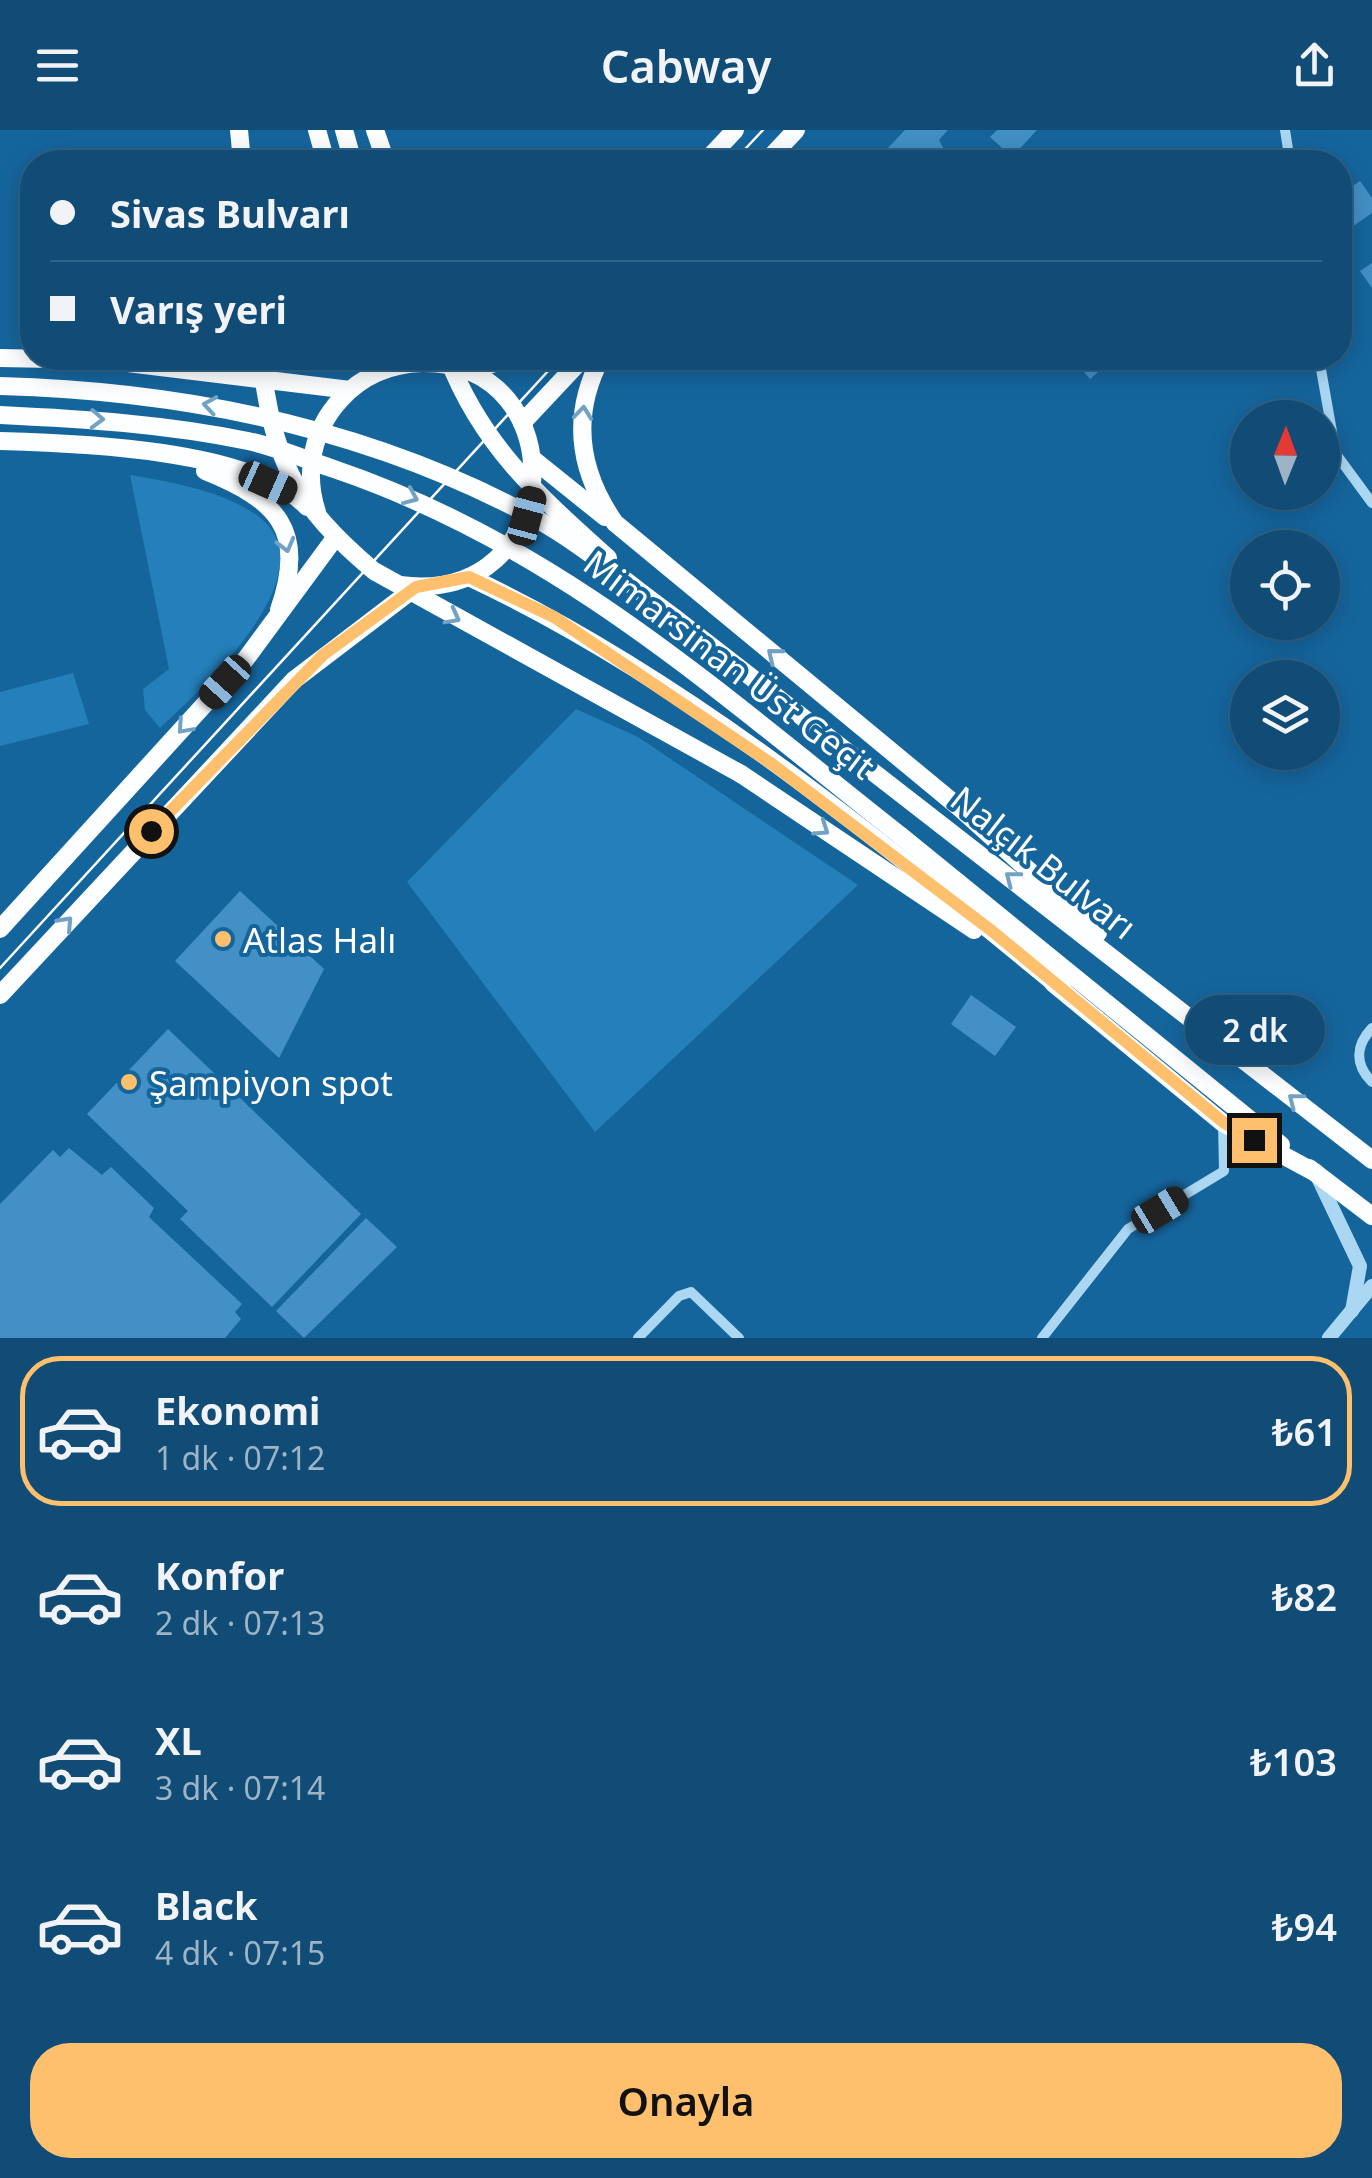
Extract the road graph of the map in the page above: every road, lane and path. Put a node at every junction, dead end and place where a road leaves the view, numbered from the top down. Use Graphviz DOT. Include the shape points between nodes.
graph roads {
  1 [pos="734,130"];
  2 [pos="796,130"];
  3 [pos="715,150"];
  4 [pos="777,150"];
  5 [pos="185,370"];
  6 [pos="262,370"];
  7 [pos="369,370"];
  8 [pos="454,370"];
  9 [pos="457,370"];
  10 [pos="472,370"];
  11 [pos="572,370"];
  12 [pos="595,370"];
  13 [pos="1321,370"];
  14 [pos="466,372"];
  15 [pos="0,386"];
  16 [pos="350,390"];
  17 [pos="0,416"];
  18 [pos="522,423"];
  19 [pos="0,441"];
  20 [pos="158,452"];
  21 [pos="534,460"];
  22 [pos="1372,503"];
  23 [pos="320,522"];
  24 [pos="621,530"];
  25 [pos="332,542"];
  26 [pos="469,577"];
  27 [pos="416,587"];
  28 [pos="675,618"];
  29 [pos="270,631"];
  30 [pos="902,836"];
  31 [pos="0,929"];
  32 [pos="1136,974"];
  33 [pos="1063,990"];
  34 [pos="0,995"];
  35 [pos="1372,1028"];
  36 [pos="1372,1082"];
  37 [pos="1223,1122"];
  38 [pos="1372,1160"];
  39 [pos="1316,1173"];
  40 [pos="1372,1216"];
  41 [pos="1372,1286"];
  42 [pos="1352,1312"];
  43 [pos="638,1338"];
  44 [pos="739,1338"];
  45 [pos="1042,1338"];
  46 [pos="1329,1338"];
  1 -- 3 [label="highway"];
  2 -- 4 [label="highway"];
  5 -- 16 [label="highway"];
  6 -- 33 [label="highway, one-way, bridge" via="267,412 285,462 322,527 374,571 741,774"];
  7 -- 16 [label="highway"];
  8 -- 28 [label="highway, bridge" via="496,450"];
  9 -- 14 [label="highway"];
  10 -- 14 [label="highway"];
  11 -- 18 [label="highway"];
  24 -- 12 [label="highway, one-way" via="596,492 582,442 584,397"];
  13 -- 22 [label="street" via="1336,454"];
  14 -- 18 [label="highway" via="498,392"];
  28 -- 15 [label="highway, Mimarsinan Üst Geçit, one-way, bridge" via="536,518 450,478 312,428 104,389"];
  16 -- 23 [label="highway" via="333,407 313,450 310,474"];
  17 -- 30 [label="highway, Mimarsinan Üst Geçit, one-way, bridge" via="120,420 251,442 405,493 467,522 615,611"];
  18 -- 21 [label="highway"];
  19 -- 20 [label="highway"];
  20 -- 23 [label="highway" via="238,469 298,496"];
  20 -- 29 [label="highway, one-way" via="248,488 275,514 290,566"];
  21 -- 24 [label="highway"];
  21 -- 26 [label="highway" via="534,488 520,528 494,562"];
  23 -- 25 [label="highway"];
  32 -- 24 [label="highway, one-way" via="1075,909 960,809"];
  25 -- 27 [label="highway" via="368,573"];
  25 -- 29 [label="highway"];
  26 -- 27 [label="highway"];
  26 -- 33 [label="highway" via="554,617 696,711 890,852"];
  34 -- 27 [label="highway, one-way" via="294,680"];
  32 -- 28 [label="highway, Nalçık Bulvarı, one-way"];
  29 -- 31 [label="highway, one-way"];
  30 -- 39 [label="highway, Nalçık Bulvarı"];
  38 -- 32 [label="highway, Nalçık Bulvarı, one-way"];
  33 -- 37 [label="highway"];
  35 -- 36 [label="street" via="1358,1058"];
  37 -- 39 [label="highway"];
  37 -- 45 [label="street" via="1224,1171 1128,1229"];
  39 -- 40 [label="highway, Nalçık Bulvarı"];
  39 -- 42 [label="street" via="1360,1266"];
  41 -- 42 [label="street"];
  42 -- 46 [label="street"];
  43 -- 44 [label="street" via="691,1292"];
}
